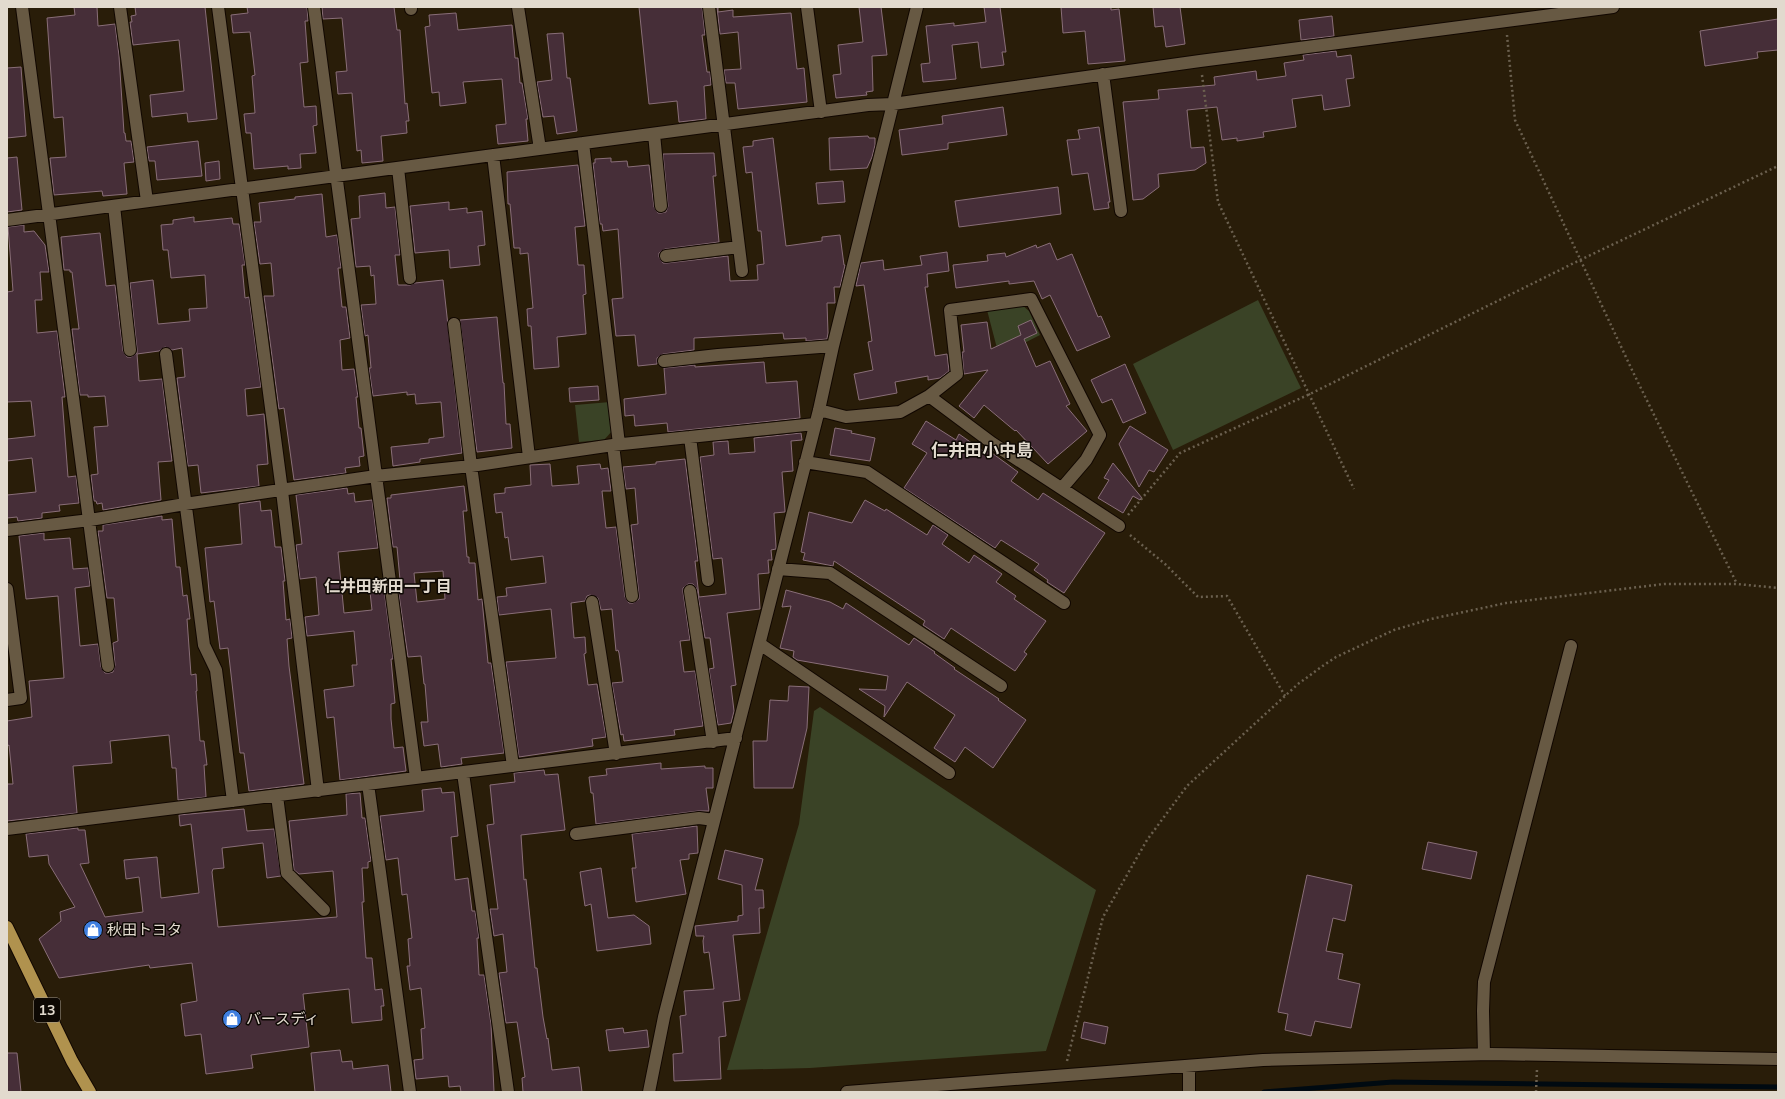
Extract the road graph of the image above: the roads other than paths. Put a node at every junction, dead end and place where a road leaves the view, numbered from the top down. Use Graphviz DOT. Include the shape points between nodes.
graph roads {
  1 [pos="22,7"];
  2 [pos="120,7"];
  3 [pos="218,7"];
  4 [pos="314,7"];
  5 [pos="518,7"];
  6 [pos="709,7"];
  7 [pos="807,7"];
  8 [pos="917,7"];
  9 [pos="1613,7"];
  10 [pos="1103,74"];
  11 [pos="893,104"];
  12 [pos="821,112"];
  13 [pos="724,125"];
  14 [pos="654,134"];
  15 [pos="583,143"];
  16 [pos="540,149"];
  17 [pos="492,155"];
  18 [pos="398,168"];
  19 [pos="336,176"];
  20 [pos="241,188"];
  21 [pos="147,201"];
  22 [pos="114,206"];
  23 [pos="662,206"];
  24 [pos="1121,211"];
  25 [pos="50,214"];
  26 [pos="7,220"];
  27 [pos="739,247"];
  28 [pos="666,256"];
  29 [pos="742,271"];
  30 [pos="410,278"];
  31 [pos="454,324"];
  32 [pos="833,346"];
  33 [pos="130,350"];
  34 [pos="166,354"];
  35 [pos="664,362"];
  36 [pos="929,396"];
  37 [pos="819,410"];
  38 [pos="815,424"];
  39 [pos="690,437"];
  40 [pos="616,444"];
  41 [pos="529,457"];
  42 [pos="805,462"];
  43 [pos="471,466"];
  44 [pos="376,476"];
  45 [pos="1062,488"];
  46 [pos="282,491"];
  47 [pos="185,504"];
  48 [pos="90,520"];
  49 [pos="1119,526"];
  50 [pos="7,530"];
  51 [pos="778,569"];
  52 [pos="708,580"];
  53 [pos="7,589"];
  54 [pos="690,591"];
  55 [pos="632,596"];
  56 [pos="592,602"];
  57 [pos="1064,603"];
  58 [pos="760,644"];
  59 [pos="1571,646"];
  60 [pos="108,666"];
  61 [pos="1001,686"];
  62 [pos="7,700"];
  63 [pos="736,738"];
  64 [pos="712,742"];
  65 [pos="616,754"];
  66 [pos="513,766"];
  67 [pos="464,773"];
  68 [pos="949,773"];
  69 [pos="416,778"];
  70 [pos="368,784"];
  71 [pos="318,791"];
  72 [pos="277,796"];
  73 [pos="233,801"];
  74 [pos="714,820"];
  75 [pos="7,829"];
  76 [pos="576,834"];
  77 [pos="324,910"];
  78 [pos="7,927"];
  79 [pos="1484,1054"];
  80 [pos="1778,1059"];
  81 [pos="1189,1066"];
  82 [pos="1189,1089"];
  83 [pos="90,1092"];
  84 [pos="410,1092"];
  85 [pos="508,1092"];
  86 [pos="649,1092"];
  87 [pos="847,1092"];
  1 -- 25 [label="street"];
  2 -- 21 [label="street"];
  3 -- 20 [label="street"];
  4 -- 19 [label="street"];
  5 -- 16 [label="street"];
  6 -- 13 [label="street"];
  7 -- 12 [label="street"];
  8 -- 11 [label="street"];
  9 -- 10 [label="street"];
  10 -- 11 [label="street"];
  10 -- 24 [label="street"];
  11 -- 12 [label="street"];
  11 -- 32 [label="street"];
  12 -- 13 [label="street"];
  13 -- 14 [label="street"];
  13 -- 27 [label="street"];
  14 -- 15 [label="street"];
  14 -- 23 [label="street"];
  15 -- 16 [label="street"];
  15 -- 40 [label="street"];
  16 -- 17 [label="street"];
  17 -- 18 [label="street"];
  17 -- 41 [label="street"];
  18 -- 19 [label="street"];
  18 -- 30 [label="street"];
  19 -- 20 [label="street"];
  19 -- 44 [label="street"];
  20 -- 21 [label="street"];
  20 -- 46 [label="street"];
  21 -- 22 [label="street"];
  22 -- 25 [label="street"];
  22 -- 33 [label="street"];
  25 -- 26 [label="street"];
  25 -- 48 [label="street"];
  27 -- 28 [label="street"];
  27 -- 29 [label="street"];
  31 -- 43 [label="street"];
  32 -- 35 [label="street"];
  32 -- 37 [label="street"];
  34 -- 47 [label="street"];
  36 -- 37 [label="street" via="900,412 846,418"];
  36 -- 45 [label="street" via="992,443"];
  36 -- 45 [label="street" via="957,374 950,310 1031,299 1100,435 1086,460"];
  37 -- 38 [label="street"];
  38 -- 39 [label="street"];
  38 -- 42 [label="street"];
  39 -- 40 [label="street"];
  39 -- 52 [label="street"];
  40 -- 41 [label="street"];
  40 -- 55 [label="street"];
  41 -- 43 [label="street"];
  42 -- 51 [label="street"];
  42 -- 57 [label="street" via="867,472"];
  43 -- 44 [label="street"];
  43 -- 66 [label="street"];
  44 -- 46 [label="street"];
  44 -- 69 [label="street"];
  45 -- 49 [label="street"];
  46 -- 47 [label="street"];
  46 -- 71 [label="street"];
  47 -- 48 [label="street"];
  47 -- 73 [label="street" via="204,645 216,670"];
  48 -- 50 [label="street"];
  48 -- 60 [label="street"];
  51 -- 58 [label="street"];
  51 -- 61 [label="street" via="830,573"];
  53 -- 62 [label="street" via="21,698"];
  54 -- 64 [label="street"];
  56 -- 65 [label="street"];
  58 -- 63 [label="street"];
  58 -- 68 [label="street"];
  59 -- 79 [label="street" via="1484,982"];
  63 -- 64 [label="street"];
  63 -- 74 [label="street"];
  64 -- 65 [label="street"];
  65 -- 66 [label="street"];
  66 -- 67 [label="street"];
  67 -- 69 [label="street"];
  67 -- 85 [label="street"];
  69 -- 70 [label="street"];
  70 -- 71 [label="street"];
  70 -- 84 [label="street"];
  71 -- 72 [label="street"];
  72 -- 73 [label="street"];
  72 -- 77 [label="street" via="287,873"];
  73 -- 75 [label="street"];
  74 -- 76 [label="street" via="699,818"];
  74 -- 86 [label="street" via="664,1018"];
  78 -- 83 [label="highway, 13" via="72,1061"];
  79 -- 80 [label="street"];
  79 -- 81 [label="street" via="1264,1060"];
  81 -- 82 [label="street"];
  81 -- 87 [label="street"];
}
